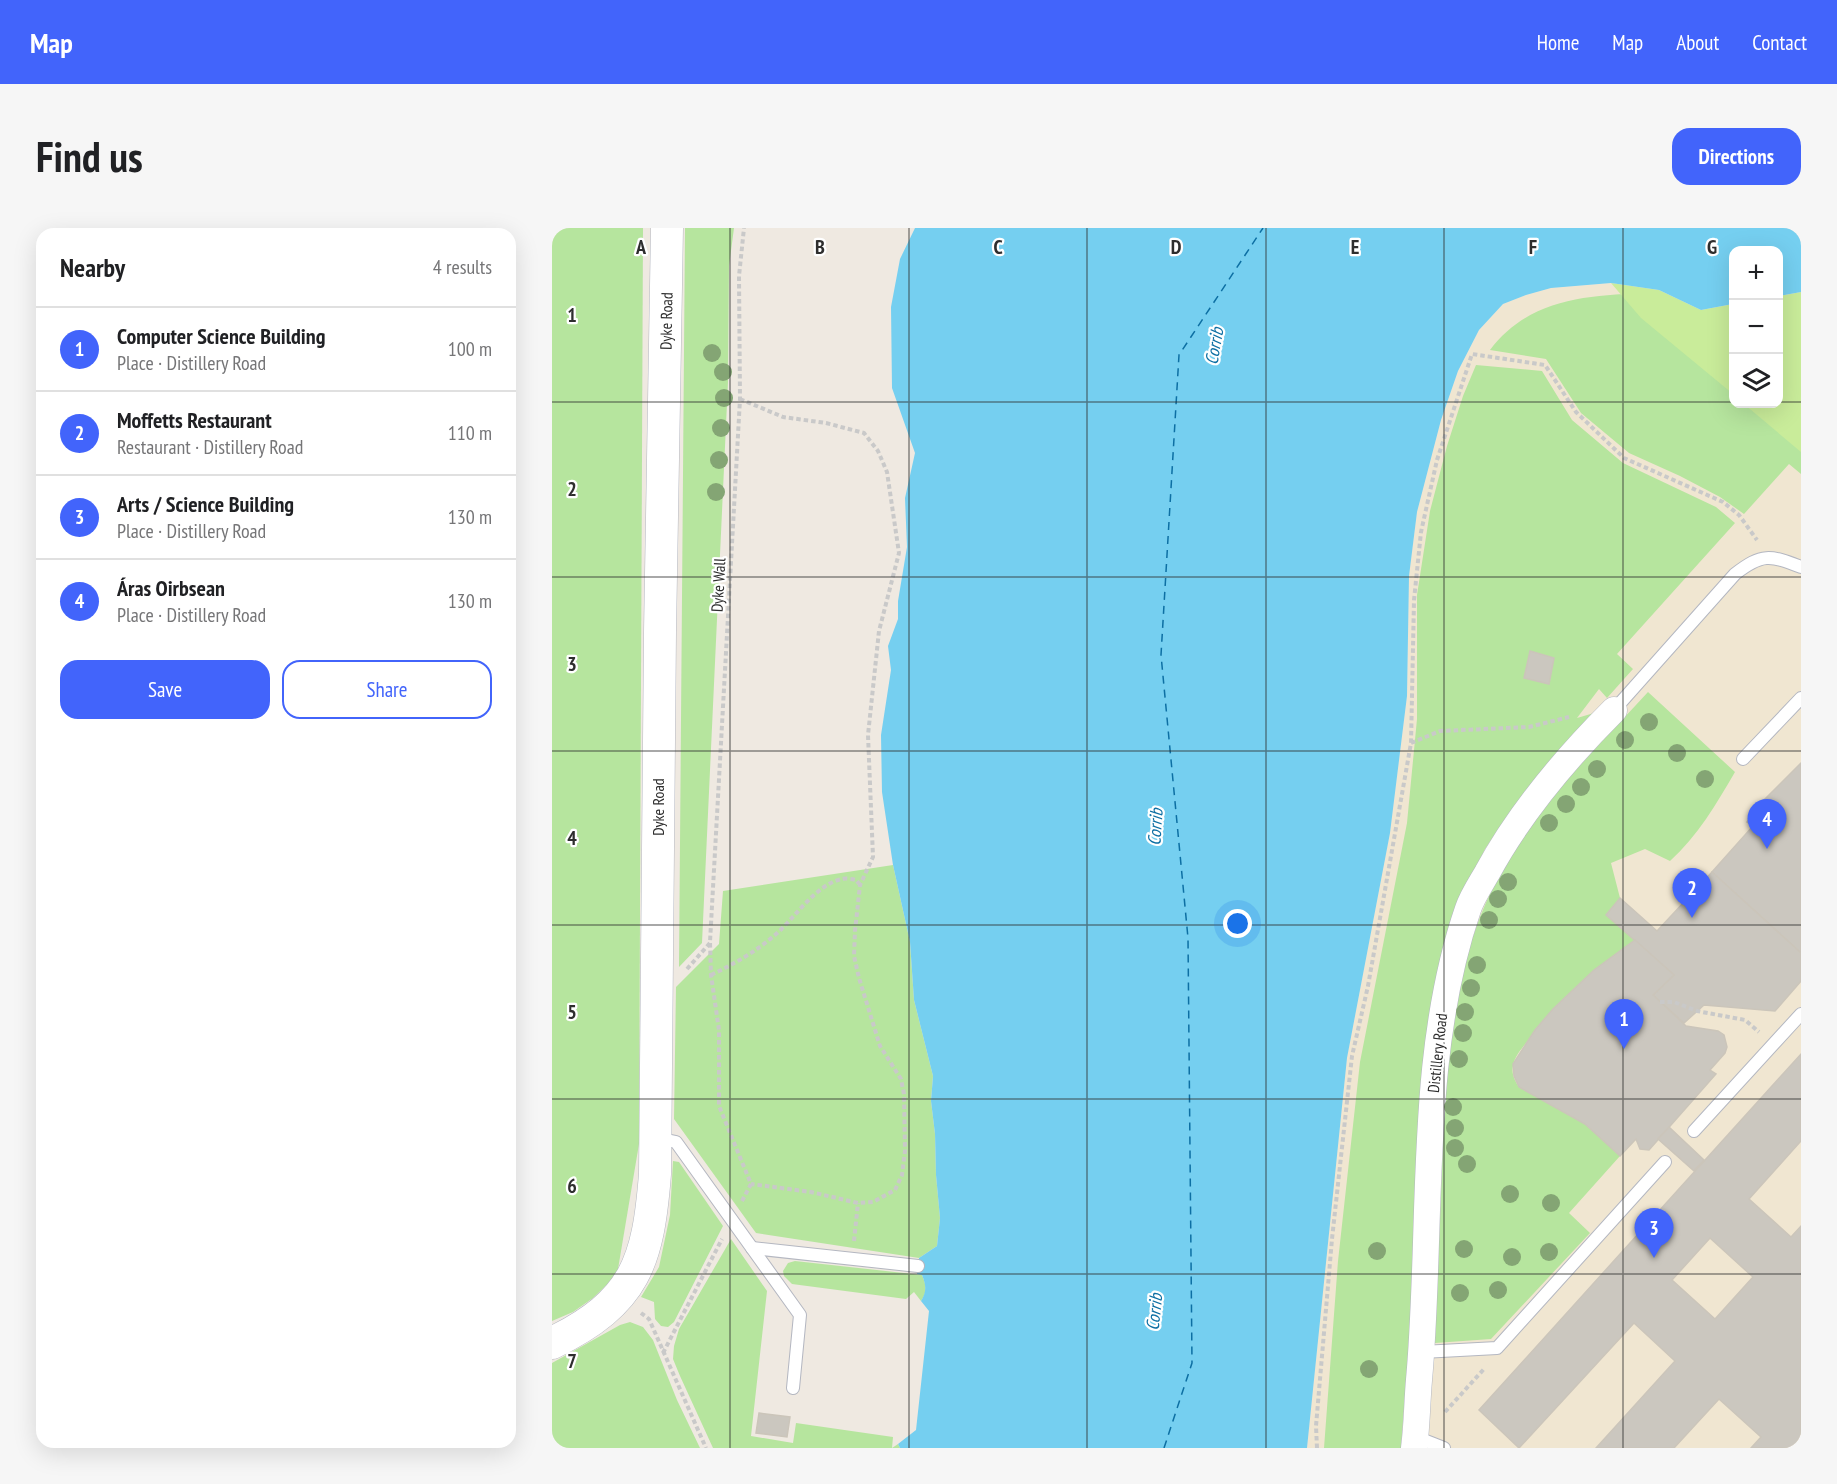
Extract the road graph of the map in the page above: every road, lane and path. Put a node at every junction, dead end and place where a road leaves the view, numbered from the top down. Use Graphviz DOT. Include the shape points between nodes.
graph roads {
  1 [pos="667,228"];
  2 [pos="744,228"];
  3 [pos="740,399"];
  4 [pos="1769,557"];
  5 [pos="1801,567"];
  6 [pos="1801,698"];
  7 [pos="1614,710"];
  8 [pos="1572,716"];
  9 [pos="1411,743"];
  10 [pos="1743,759"];
  11 [pos="860,885"];
  12 [pos="711,975"];
  13 [pos="1660,1002"];
  14 [pos="1801,1014"];
  15 [pos="1745,1020"];
  16 [pos="1694,1131"];
  17 [pos="655,1138"];
  18 [pos="1665,1162"];
  19 [pos="752,1184"];
  20 [pos="858,1203"];
  21 [pos="732,1220"];
  22 [pos="752,1248"];
  23 [pos="852,1259"];
  24 [pos="918,1266"];
  25 [pos="649,1319"];
  26 [pos="552,1343"];
  27 [pos="1497,1348"];
  28 [pos="1422,1352"];
  29 [pos="663,1353"];
  30 [pos="793,1388"];
  31 [pos="1415,1443"];
  32 [pos="706,1448"];
  33 [pos="1317,1448"];
  34 [pos="1444,1448"];
  1 -- 17 [label="street, Dyke Road"];
  2 -- 3 [label="path, Dyke Wall" via="739,276"];
  3 -- 11 [label="path" via="783,417 864,432 887,472 899,553 879,630 868,735 873,857"];
  3 -- 12 [label="path, Dyke Wall"];
  4 -- 5 [label="lane"];
  4 -- 7 [label="lane" via="1752,561 1736,574"];
  4 -- 9 [label="path" via="1739,515 1723,502 1624,458 1576,412 1545,365 1472,354 1437,460 1421,532 1414,600"];
  6 -- 10 [label="lane"];
  7 -- 28 [label="street, Distillery Road" via="1540,790 1503,843 1468,908 1442,1004 1433,1095"];
  8 -- 9 [label="path" via="1528,727 1440,731"];
  9 -- 33 [label="path" via="1352,1056 1332,1239"];
  11 -- 12 [label="path" via="856,880 843,878 829,884 774,936 740,961"];
  11 -- 20 [label="path" via="854,956 880,1046 901,1079 905,1151 902,1175 895,1190 873,1202"];
  12 -- 19 [label="path, Dyke Wall" via="719,1030 719,1106"];
  13 -- 15 [label="path"];
  14 -- 16 [label="lane"];
  17 -- 21 [label="lane" via="676,1142"];
  17 -- 26 [label="street, Dyke Road" via="651,1219 632,1277 597,1317"];
  18 -- 27 [label="lane"];
  19 -- 20 [label="path"];
  19 -- 21 [label="path"];
  20 -- 23 [label="path"];
  21 -- 22 [label="lane"];
  21 -- 29 [label="path"];
  22 -- 23 [label="lane"];
  22 -- 30 [label="lane" via="800,1315"];
  23 -- 24 [label="lane"];
  25 -- 29 [label="path"];
  27 -- 28 [label="lane"];
  27 -- 31 [label="path" via="1487,1366"];
  28 -- 31 [label="street, Distillery Road"];
  29 -- 32 [label="path"];
  31 -- 34 [label="lane"];
}
